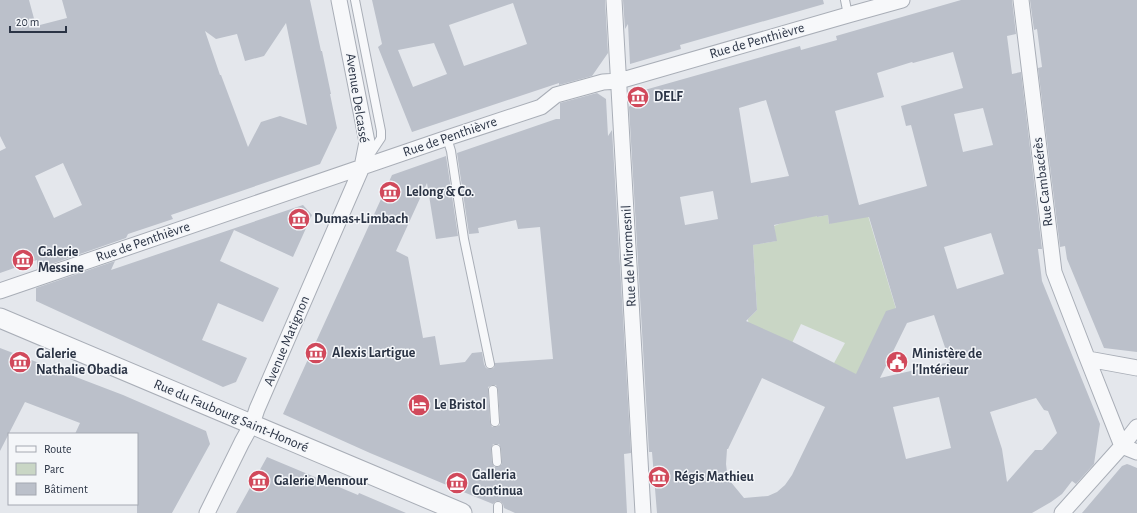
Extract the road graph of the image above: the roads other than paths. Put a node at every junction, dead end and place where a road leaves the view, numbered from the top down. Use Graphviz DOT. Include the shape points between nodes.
graph roads {
  1 [pos="339,0"];
  2 [pos="356,0"];
  3 [pos="614,0"];
  4 [pos="902,0"];
  5 [pos="1021,0"];
  6 [pos="846,7"];
  7 [pos="619,81"];
  8 [pos="448,138"];
  9 [pos="362,167"];
  10 [pos="0,291"];
  11 [pos="0,318"];
  12 [pos="1088,359"];
  13 [pos="490,364"];
  14 [pos="1137,368"];
  15 [pos="494,390"];
  16 [pos="495,422"];
  17 [pos="252,424"];
  18 [pos="1137,427"];
  19 [pos="1122,446"];
  20 [pos="496,449"];
  21 [pos="1137,452"];
  22 [pos="497,462"];
  23 [pos="207,513"];
  24 [pos="462,513"];
  25 [pos="643,513"];
  26 [pos="1062,513"];
  1 -- 9 [label="street, Avenue Delcassé" via="367,142"];
  2 -- 9 [label="lane, Avenue Delcassé" via="381,130 381,138"];
  3 -- 7 [label="street, Rue de Miromesnil"];
  4 -- 6 [label="street, Rue de Penthièvre"];
  5 -- 12 [label="street, Rue Cambacérès" via="1054,272"];
  6 -- 7 [label="street, Rue de Penthièvre"];
  7 -- 8 [label="street, Rue de Penthièvre" via="603,82 556,95 541,107"];
  7 -- 25 [label="street, Rue de Miromesnil"];
  8 -- 9 [label="street, Rue de Penthièvre"];
  8 -- 13 [label="lane" via="464,239"];
  9 -- 10 [label="street, Rue de Penthièvre"];
  9 -- 17 [label="street, Avenue Matignon"];
  11 -- 17 [label="street, Rue du Faubourg Saint-Honoré"];
  12 -- 14 [label="street"];
  12 -- 19 [label="street, Rue Cambacérès"];
  15 -- 16 [label="lane"];
  17 -- 23 [label="street, Avenue Matignon"];
  17 -- 24 [label="street, Rue du Faubourg Saint-Honoré"];
  18 -- 19 [label="street"];
  19 -- 21 [label="street"];
  19 -- 26 [label="street"];
  20 -- 22 [label="lane"];
}
